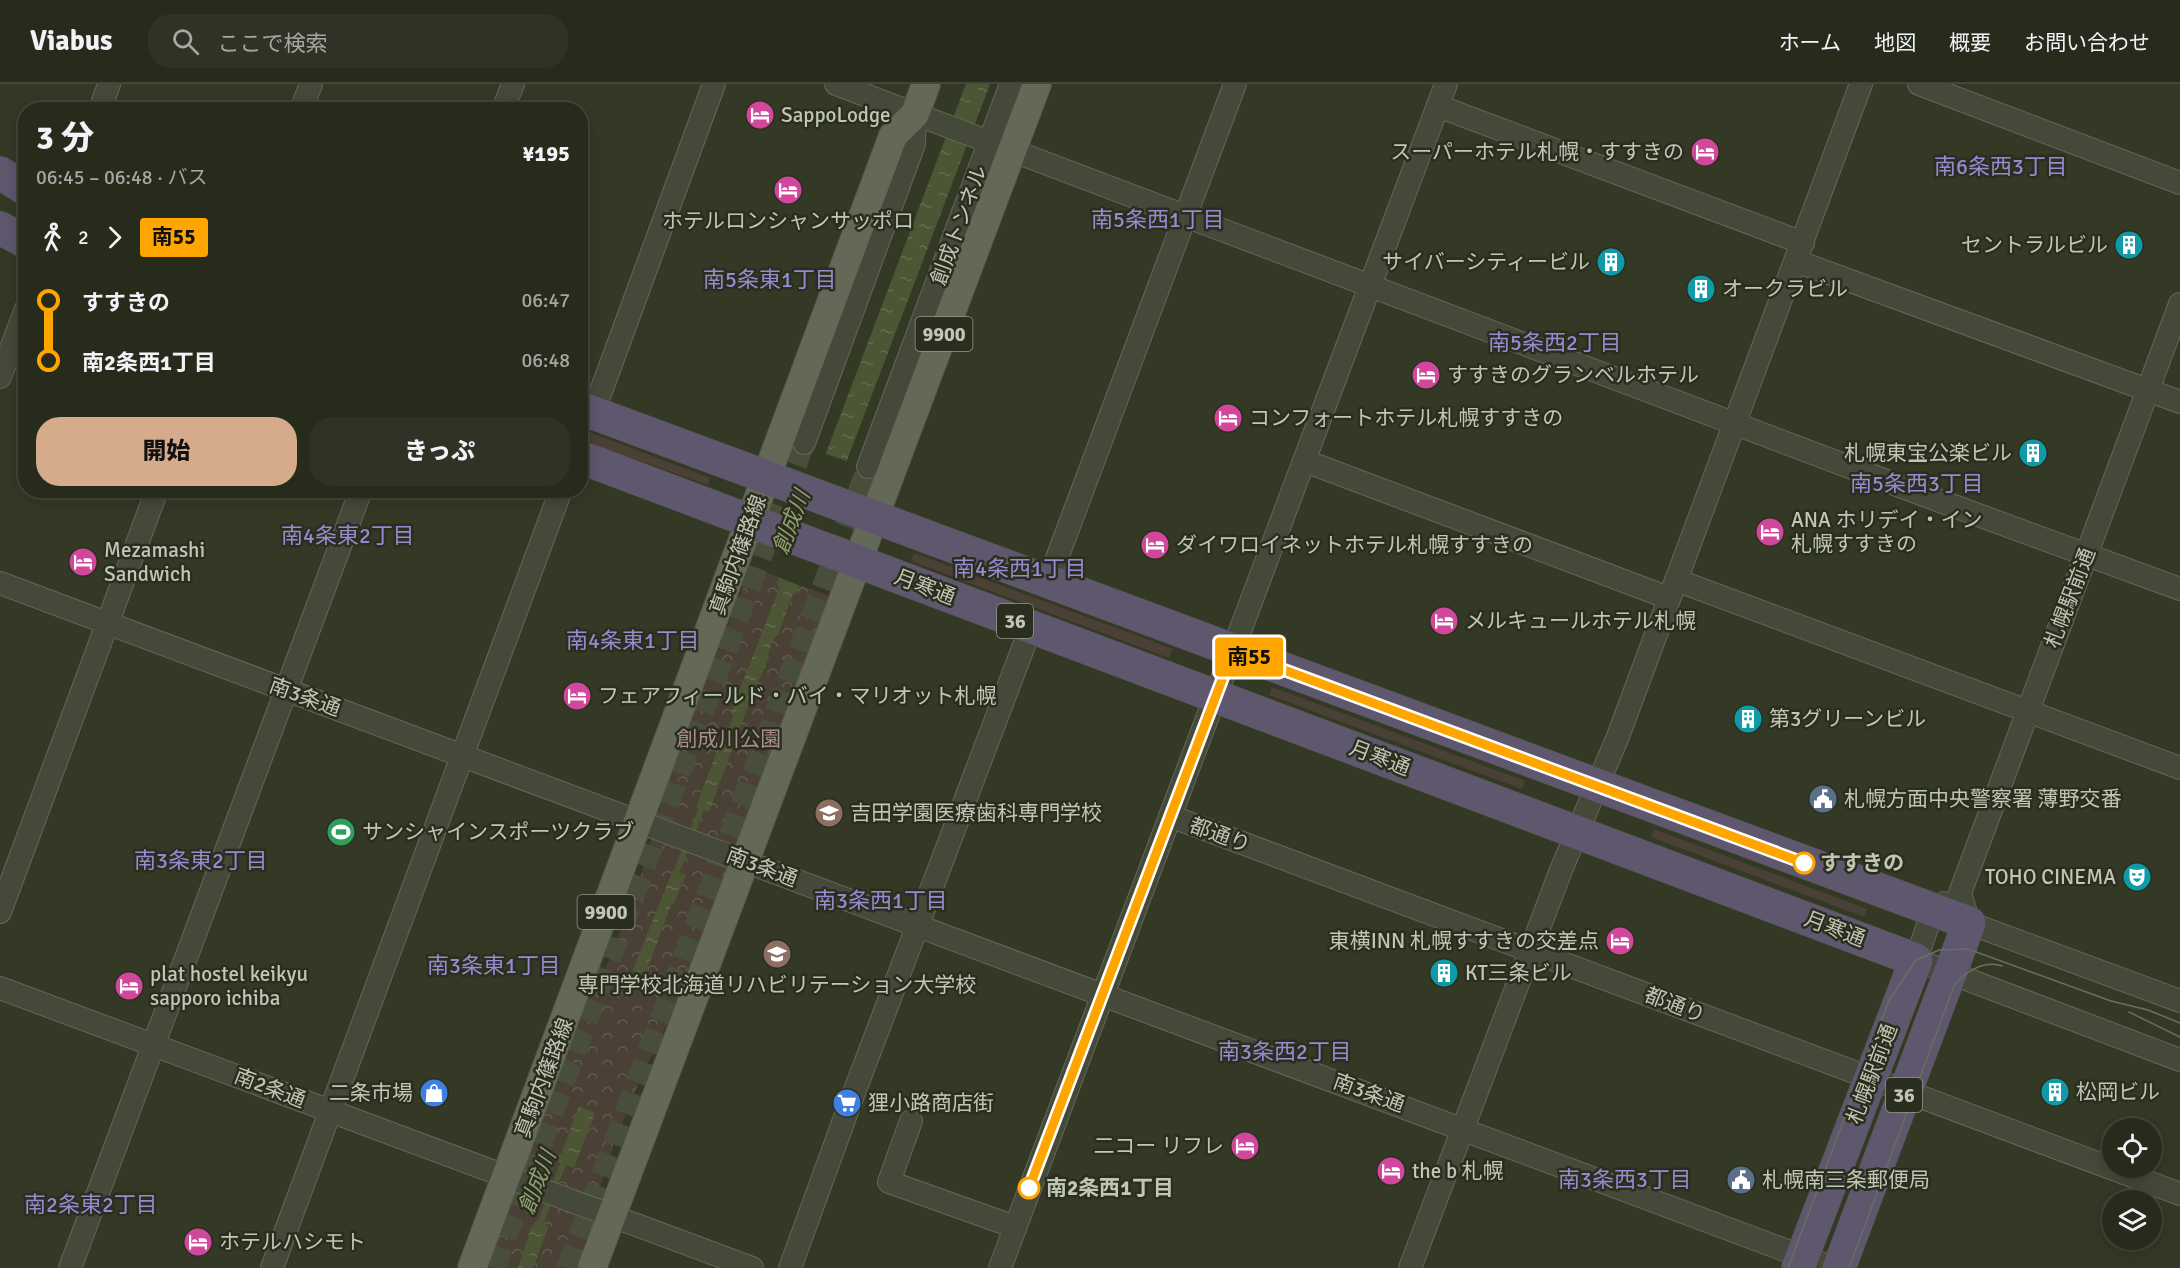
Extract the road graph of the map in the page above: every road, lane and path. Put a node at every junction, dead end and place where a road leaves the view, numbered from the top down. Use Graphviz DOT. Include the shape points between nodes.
graph roads {
  1 [pos="109,84"];
  2 [pos="311,84"];
  3 [pos="513,84"];
  4 [pos="714,84"];
  5 [pos="836,84"];
  6 [pos="926,84"];
  7 [pos="1011,84"];
  8 [pos="1037,84"];
  9 [pos="1235,84"];
  10 [pos="1446,84"];
  11 [pos="1861,84"];
  12 [pos="1919,84"];
  13 [pos="103,102"];
  14 [pos="304,102"];
  15 [pos="506,102"];
  16 [pos="1438,106"];
  17 [pos="915,114"];
  18 [pos="1001,146"];
  19 [pos="0,172"];
  20 [pos="2180,183"];
  21 [pos="18,184"];
  22 [pos="1186,215"];
  23 [pos="0,228"];
  24 [pos="18,238"];
  25 [pos="1800,252"];
  26 [pos="1371,285"];
  27 [pos="2180,304"];
  28 [pos="18,330"];
  29 [pos="0,377"];
  30 [pos="2148,389"];
  31 [pos="2180,402"];
  32 [pos="588,405"];
  33 [pos="588,411"];
  34 [pos="1734,422"];
  35 [pos="804,443"];
  36 [pos="588,460"];
  37 [pos="1305,461"];
  38 [pos="868,467"];
  39 [pos="766,477"];
  40 [pos="154,498"];
  41 [pos="358,498"];
  42 [pos="558,498"];
  43 [pos="876,518"];
  44 [pos="751,521"];
  45 [pos="2087,555"];
  46 [pos="859,562"];
  47 [pos="1048,582"];
  48 [pos="0,583"];
  49 [pos="1673,589"];
  50 [pos="2180,589"];
  51 [pos="108,623"];
  52 [pos="1031,627"];
  53 [pos="1233,651"];
  54 [pos="287,690"];
  55 [pos="1214,696"];
  56 [pos="2027,712"];
  57 [pos="463,756"];
  58 [pos="2180,768"];
  59 [pos="1597,786"];
  60 [pos="1170,816"];
  61 [pos="640,822"];
  62 [pos="1577,832"];
  63 [pos="747,862"];
  64 [pos="1965,908"];
  65 [pos="1933,910"];
  66 [pos="0,912"];
  67 [pos="918,926"];
  68 [pos="1531,950"];
  69 [pos="1916,960"];
  70 [pos="1950,974"];
  71 [pos="0,988"];
  72 [pos="1102,994"];
  73 [pos="2180,1001"];
  74 [pos="153,1045"];
  75 [pos="2180,1060"];
  76 [pos="1870,1079"];
  77 [pos="1905,1092"];
  78 [pos="331,1111"];
  79 [pos="911,1121"];
  80 [pos="1463,1128"];
  81 [pos="506,1177"];
  82 [pos="2180,1194"];
  83 [pos="611,1216"];
  84 [pos="1015,1227"];
  85 [pos="1801,1262"];
  86 [pos="70,1268"];
  87 [pos="272,1268"];
  88 [pos="472,1268"];
  89 [pos="592,1268"];
  90 [pos="752,1268"];
  91 [pos="790,1268"];
  92 [pos="1000,1268"];
  93 [pos="1410,1268"];
  94 [pos="1833,1268"];
  95 [pos="1839,1268"];
  1 -- 13 [label="street"];
  2 -- 14 [label="street"];
  3 -- 15 [label="street"];
  4 -- 32 [label="street"];
  5 -- 17 [label="street"];
  6 -- 17 [label="main road, 真駒内篠路線 / 9900"];
  7 -- 18 [label="street, 創成トンネル"];
  8 -- 18 [label="main road, 9900"];
  9 -- 22 [label="street"];
  10 -- 16 [label="street"];
  11 -- 25 [label="street"];
  12 -- 20 [label="street"];
  16 -- 25 [label="street"];
  16 -- 26 [label="street"];
  17 -- 18 [label="street"];
  17 -- 35 [label="street" via="914,144"];
  17 -- 39 [label="main road, 真駒内篠路線 / 9900" via="893,136"];
  18 -- 22 [label="street"];
  18 -- 38 [label="street, 創成トンネル"];
  18 -- 43 [label="main road, 9900"];
  19 -- 21 [label="highway"];
  22 -- 26 [label="street"];
  22 -- 47 [label="street"];
  23 -- 24 [label="highway"];
  25 -- 30 [label="street"];
  25 -- 34 [label="street"];
  26 -- 34 [label="street"];
  26 -- 37 [label="street"];
  27 -- 30 [label="street, 札幌駅前通"];
  28 -- 29 [label="street"];
  30 -- 31 [label="street"];
  30 -- 45 [label="street, 札幌駅前通"];
  33 -- 39 [label="highway, 36"];
  34 -- 45 [label="street"];
  34 -- 49 [label="street"];
  36 -- 44 [label="highway, 月寒通 / 36"];
  37 -- 49 [label="street"];
  37 -- 53 [label="street"];
  39 -- 43 [label="highway, 36"];
  39 -- 44 [label="main road, 真駒内篠路線 / 9900"];
  40 -- 51 [label="street"];
  41 -- 54 [label="street"];
  42 -- 57 [label="street"];
  43 -- 46 [label="main road, 9900"];
  43 -- 47 [label="highway, 36"];
  44 -- 46 [label="highway, 月寒通 / 36"];
  44 -- 61 [label="main road, 真駒内篠路線 / 9900"];
  45 -- 50 [label="street"];
  45 -- 56 [label="street, 札幌駅前通"];
  46 -- 52 [label="highway, 月寒通 / 36"];
  46 -- 63 [label="main road, 9900"];
  47 -- 53 [label="highway, 36"];
  48 -- 51 [label="street, 南3条通"];
  49 -- 56 [label="street"];
  49 -- 59 [label="street"];
  51 -- 54 [label="street, 南3条通"];
  51 -- 66 [label="street"];
  52 -- 55 [label="highway, 月寒通 / 36"];
  52 -- 67 [label="street"];
  53 -- 55 [label="street"];
  53 -- 59 [label="highway, 36"];
  54 -- 57 [label="street, 南3条通"];
  54 -- 74 [label="street"];
  55 -- 60 [label="street"];
  55 -- 62 [label="highway, 月寒通 / 36"];
  56 -- 58 [label="street"];
  56 -- 64 [label="street, 札幌駅前通"];
  57 -- 61 [label="street, 南3条通"];
  57 -- 78 [label="street"];
  59 -- 62 [label="street"];
  59 -- 65 [label="highway, 36"];
  60 -- 68 [label="street, 都通り"];
  60 -- 72 [label="street"];
  61 -- 63 [label="street, 南3条通"];
  61 -- 81 [label="main road, 真駒内篠路線 / 9900"];
  62 -- 68 [label="street"];
  62 -- 69 [label="highway, 月寒通 / 36"];
  63 -- 67 [label="street, 南3条通"];
  63 -- 83 [label="main road, 9900"];
  64 -- 65 [label="highway, 36"];
  64 -- 70 [label="highway, 札幌駅前通 / 36"];
  64 -- 73 [label="street"];
  65 -- 69 [label="street, 札幌駅前通"];
  67 -- 72 [label="street, 南3条通"];
  67 -- 91 [label="street"];
  68 -- 76 [label="street, 都通り"];
  68 -- 80 [label="street"];
  69 -- 70 [label="street, 月寒通"];
  69 -- 76 [label="highway, 札幌駅前通 / 36"];
  70 -- 75 [label="street, 月寒通"];
  70 -- 77 [label="highway, 札幌駅前通 / 36"];
  71 -- 74 [label="street, 南2条通"];
  72 -- 80 [label="street, 南3条通"];
  72 -- 84 [label="street"];
  74 -- 78 [label="street, 南2条通"];
  74 -- 86 [label="street"];
  76 -- 77 [label="street, 都通り"];
  76 -- 85 [label="highway, 札幌駅前通 / 36"];
  77 -- 82 [label="street, 都通り"];
  77 -- 95 [label="highway, 札幌駅前通 / 36"];
  78 -- 81 [label="street, 南2条通"];
  78 -- 87 [label="street"];
  79 -- 84 [label="street" via="889,1182"];
  80 -- 85 [label="street, 南3条通"];
  80 -- 93 [label="street"];
  81 -- 83 [label="street, 南2条通"];
  81 -- 88 [label="main road, 真駒内篠路線 / 9900"];
  83 -- 89 [label="main road, 9900"];
  83 -- 90 [label="street"];
  84 -- 92 [label="street"];
  85 -- 94 [label="street, 南3条通"];
}
